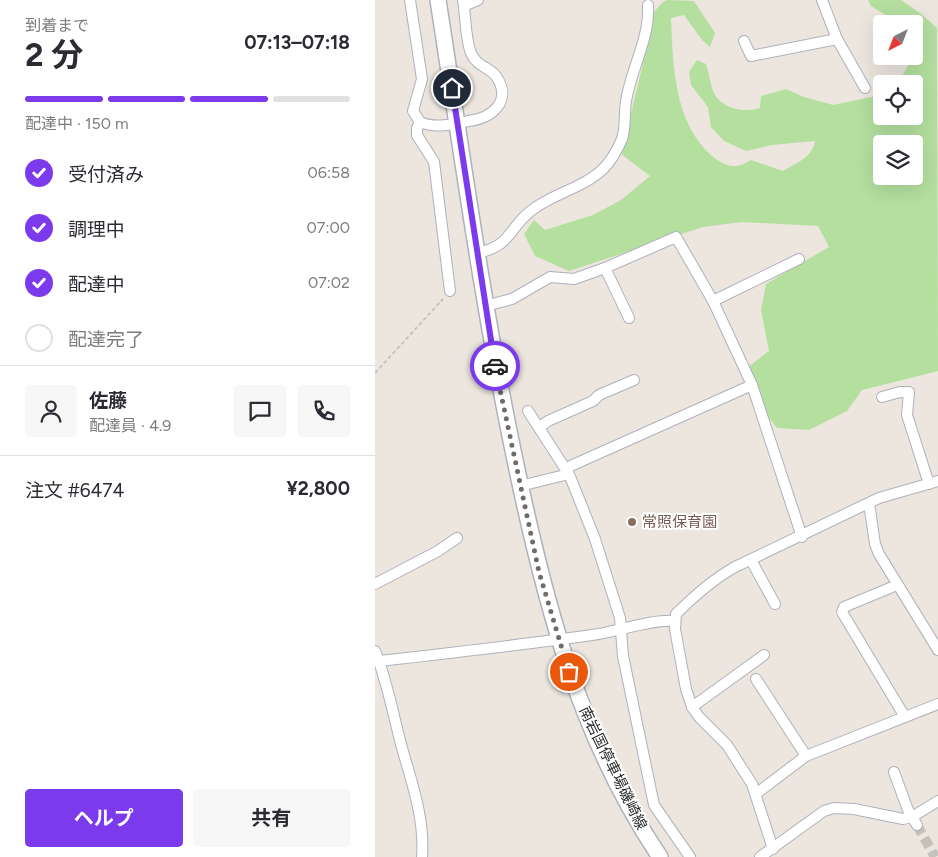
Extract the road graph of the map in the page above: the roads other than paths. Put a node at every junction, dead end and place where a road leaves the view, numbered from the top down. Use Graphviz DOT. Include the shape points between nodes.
graph roads {
  1 [pos="410,0"];
  2 [pos="438,0"];
  3 [pos="478,0"];
  4 [pos="822,0"];
  5 [pos="649,2"];
  6 [pos="464,3"];
  7 [pos="837,39"];
  8 [pos="744,41"];
  9 [pos="865,88"];
  10 [pos="420,122"];
  11 [pos="457,123"];
  12 [pos="477,253"];
  13 [pos="799,259"];
  14 [pos="605,268"];
  15 [pos="450,291"];
  16 [pos="713,301"];
  17 [pos="485,306"];
  18 [pos="629,318"];
  19 [pos="634,380"];
  20 [pos="752,386"];
  21 [pos="881,397"];
  22 [pos="528,411"];
  23 [pos="540,427"];
  24 [pos="567,471"];
  25 [pos="933,483"];
  26 [pos="520,486"];
  27 [pos="869,503"];
  28 [pos="802,537"];
  29 [pos="457,538"];
  30 [pos="751,560"];
  31 [pos="375,584"];
  32 [pos="897,585"];
  33 [pos="775,604"];
  34 [pos="674,621"];
  35 [pos="620,631"];
  36 [pos="558,640"];
  37 [pos="938,650"];
  38 [pos="764,655"];
  39 [pos="377,656"];
  40 [pos="756,679"];
  41 [pos="938,704"];
  42 [pos="693,707"];
  43 [pos="905,717"];
  44 [pos="806,756"];
  45 [pos="894,772"];
  46 [pos="757,793"];
  47 [pos="938,801"];
  48 [pos="914,821"];
  49 [pos="773,849"];
  50 [pos="422,857"];
  51 [pos="660,857"];
  52 [pos="690,857"];
  53 [pos="760,857"];
  1 -- 10 [label="street" via="422,79 413,111"];
  2 -- 11 [label="main road, 南岩国停車場磯崎線"];
  3 -- 6 [label="street"];
  4 -- 7 [label="street"];
  5 -- 12 [label="street" via="645,32 625,101 622,138 611,158 591,178 533,209 509,238 491,250"];
  6 -- 11 [label="street" via="470,51 479,64 496,76 501,89 497,110 488,117"];
  7 -- 8 [label="street" via="751,56"];
  7 -- 9 [label="street"];
  10 -- 11 [label="street" via="438,126"];
  10 -- 15 [label="street" via="417,135 434,162"];
  11 -- 12 [label="main road, 南岩国停車場磯崎線"];
  12 -- 17 [label="main road, 南岩国停車場磯崎線"];
  13 -- 16 [label="street"];
  14 -- 16 [label="street" via="676,237"];
  14 -- 17 [label="street" via="574,278 550,277 512,299"];
  14 -- 18 [label="street"];
  16 -- 20 [label="street"];
  17 -- 26 [label="main road, 南岩国停車場磯崎線"];
  19 -- 23 [label="street"];
  20 -- 24 [label="street"];
  20 -- 28 [label="street"];
  21 -- 25 [label="street" via="909,392 907,416"];
  22 -- 23 [label="street"];
  23 -- 24 [label="street"];
  24 -- 26 [label="street"];
  24 -- 35 [label="street" via="595,539 620,618"];
  25 -- 27 [label="street"];
  26 -- 36 [label="main road, 南岩国停車場磯崎線"];
  27 -- 28 [label="street"];
  27 -- 32 [label="street" via="875,544"];
  28 -- 30 [label="street"];
  29 -- 31 [label="street"];
  30 -- 33 [label="street"];
  30 -- 34 [label="street" via="698,592 676,614"];
  32 -- 37 [label="street"];
  32 -- 43 [label="street" via="844,608 842,612"];
  34 -- 35 [label="street" via="664,620"];
  34 -- 42 [label="street" via="686,689"];
  35 -- 36 [label="street"];
  35 -- 52 [label="street" via="653,805"];
  36 -- 39 [label="street"];
  36 -- 51 [label="main road, 南岩国停車場磯崎線" via="580,704 604,757"];
  38 -- 42 [label="street"];
  39 -- 50 [label="street" via="389,689 417,803"];
  40 -- 44 [label="street"];
  41 -- 43 [label="street"];
  42 -- 46 [label="street" via="727,745"];
  43 -- 44 [label="street"];
  44 -- 46 [label="street"];
  45 -- 48 [label="street"];
  46 -- 49 [label="street"];
  47 -- 48 [label="street"];
  48 -- 49 [label="street" via="834,808 817,816"];
  49 -- 53 [label="street"];
}
